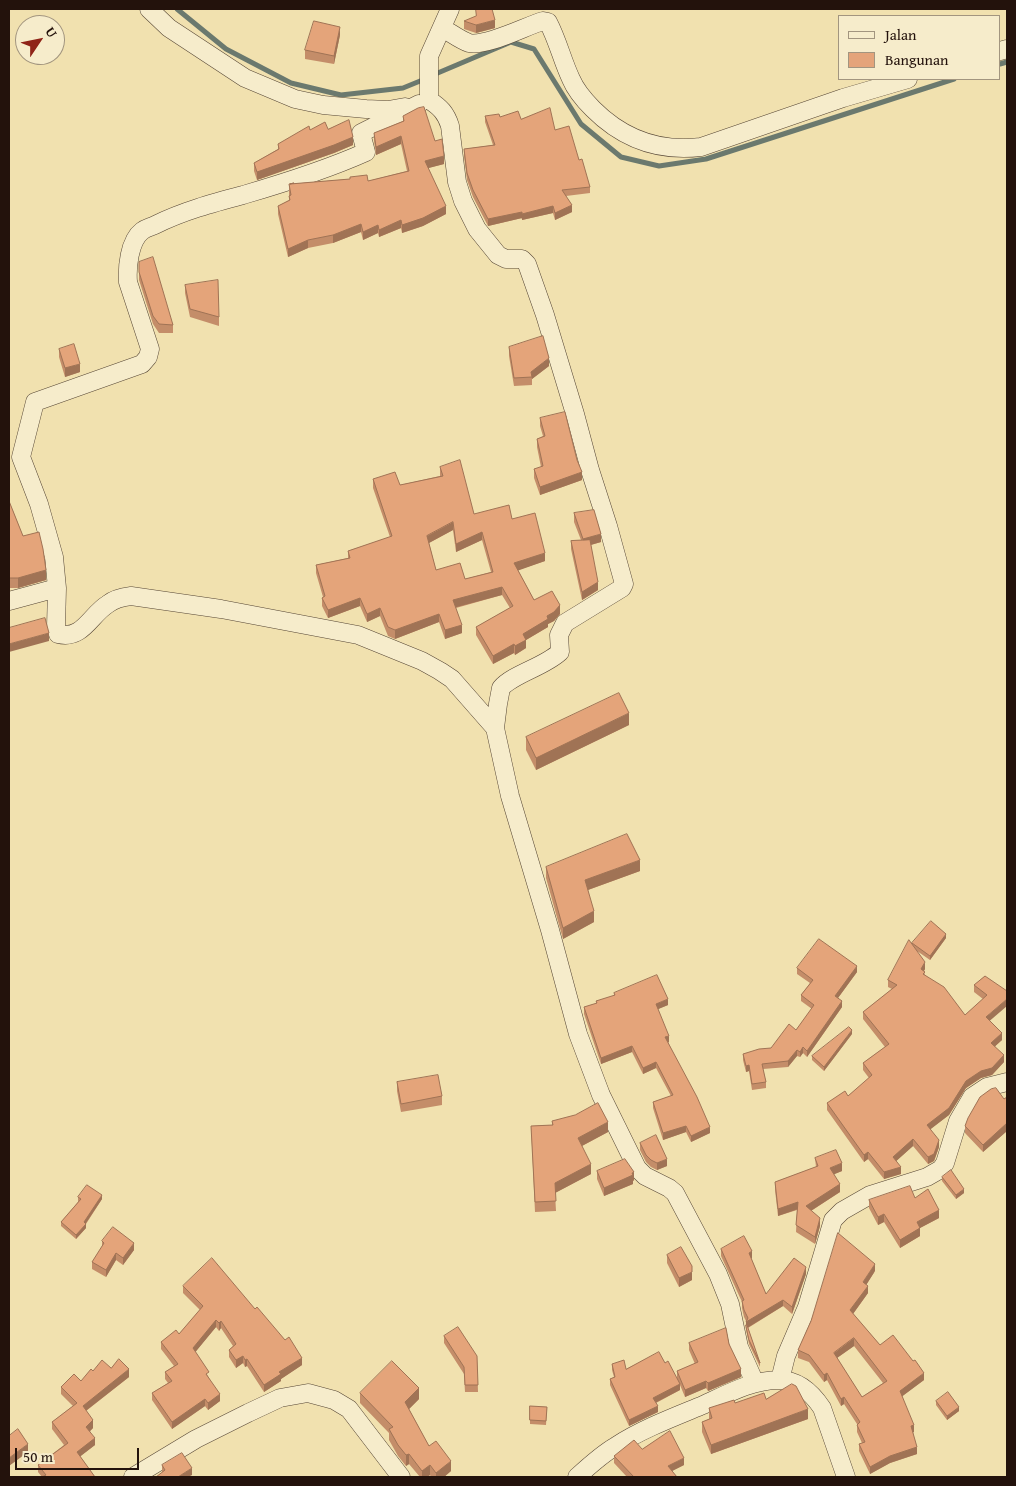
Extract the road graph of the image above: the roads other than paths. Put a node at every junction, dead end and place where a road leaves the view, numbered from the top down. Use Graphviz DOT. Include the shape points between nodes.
graph roads {
  1 [pos="150,9"];
  2 [pos="450,9"];
  3 [pos="442,28"];
  4 [pos="905,80"];
  5 [pos="426,99"];
  6 [pos="15,460"];
  7 [pos="57,588"];
  8 [pos="9,602"];
  9 [pos="496,728"];
  10 [pos="1007,1082"];
  11 [pos="780,1380"];
  12 [pos="755,1383"];
  13 [pos="133,1477"];
  14 [pos="401,1477"];
  15 [pos="577,1477"];
  16 [pos="846,1477"];
  1 -- 5 [label="street" via="169,28 245,78 295,99 323,105 388,110"];
  2 -- 3 [label="street"];
  3 -- 4 [label="street" via="472,43 488,41 543,21 552,30 571,79 588,104 620,131 667,148 701,147"];
  3 -- 5 [label="street" via="428,60"];
  5 -- 6 [label="street" via="361,133 366,152 358,156 283,184 200,207 142,231 131,251 127,270 150,348 148,357 142,364 35,402"];
  5 -- 9 [label="street" via="448,117 456,182 477,229 498,255 506,259 522,259 527,264 624,584 565,623 559,635 560,652 552,660 503,686"];
  6 -- 7 [label="street" via="39,504 54,557"];
  7 -- 8 [label="street"];
  7 -- 9 [label="street" via="56,627 60,634 83,629 108,603 131,596 358,635 440,671"];
  9 -- 12 [label="street" via="510,796 578,1034 601,1095 641,1173 675,1193 724,1289 739,1347"];
  10 -- 11 [label="street" via="988,1087 972,1097 958,1121 941,1169 927,1178 870,1195 833,1220 807,1307 786,1356"];
  11 -- 12 [label="street"];
  11 -- 16 [label="street" via="801,1386 818,1402"];
  12 -- 15 [label="street" via="616,1446"];
  13 -- 14 [label="street" via="196,1439 248,1413 280,1398 308,1393 334,1400 349,1409"];
}
